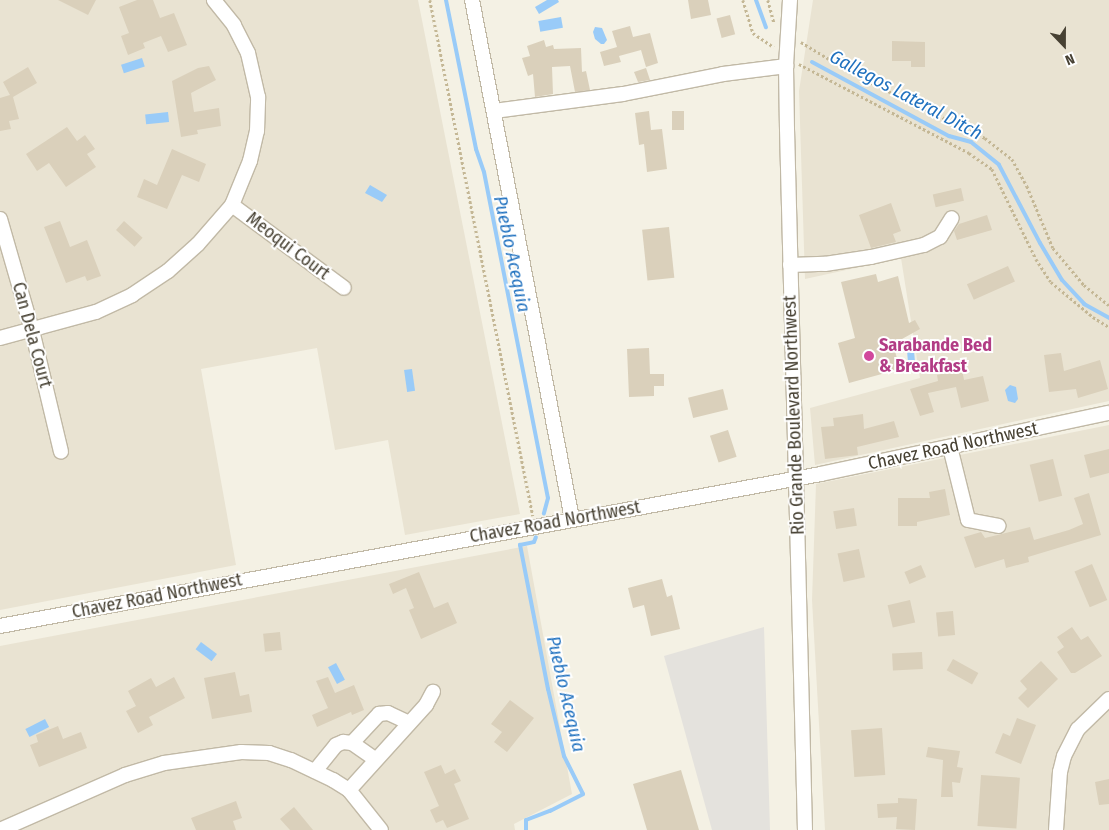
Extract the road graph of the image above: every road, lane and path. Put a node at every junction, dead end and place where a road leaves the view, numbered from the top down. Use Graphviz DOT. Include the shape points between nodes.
graph roads {
  1 [pos="214,0"];
  2 [pos="430,0"];
  3 [pos="472,0"];
  4 [pos="743,0"];
  5 [pos="790,0"];
  6 [pos="787,33"];
  7 [pos="786,60"];
  8 [pos="494,111"];
  9 [pos="232,205"];
  10 [pos="952,218"];
  11 [pos="0,219"];
  12 [pos="790,265"];
  13 [pos="344,288"];
  14 [pos="1109,305"];
  15 [pos="1109,327"];
  16 [pos="32,330"];
  17 [pos="0,338"];
  18 [pos="1109,413"];
  19 [pos="950,447"];
  20 [pos="61,452"];
  21 [pos="796,478"];
  22 [pos="572,519"];
  23 [pos="535,526"];
  24 [pos="998,526"];
  25 [pos="0,626"];
  26 [pos="433,692"];
  27 [pos="1109,699"];
  28 [pos="409,724"];
  29 [pos="352,743"];
  30 [pos="376,760"];
  31 [pos="316,772"];
  32 [pos="349,790"];
  33 [pos="0,830"];
  34 [pos="382,830"];
  35 [pos="805,830"];
  36 [pos="1056,830"];
  1 -- 9 [label="street" via="234,25 248,53 258,97 256,138"];
  2 -- 23 [label="path"];
  3 -- 8 [label="street"];
  4 -- 7 [label="path" via="753,33"];
  5 -- 6 [label="street, Rio Grande Boulevard Northwest"];
  6 -- 7 [label="street, Rio Grande Boulevard Northwest"];
  6 -- 14 [label="path" via="857,76 985,138 1012,159 1053,248 1084,285"];
  7 -- 8 [label="street" via="623,94"];
  7 -- 12 [label="street, Rio Grande Boulevard Northwest"];
  7 -- 15 [label="path" via="798,63 969,152 992,169 1051,282"];
  8 -- 22 [label="street"];
  9 -- 13 [label="street, Meoqui Court"];
  9 -- 16 [label="street" via="198,244 168,271 132,295 96,312"];
  10 -- 12 [label="street" via="940,237 924,245 825,264"];
  11 -- 16 [label="street, Can Dela Court"];
  12 -- 21 [label="street, Rio Grande Boulevard Northwest"];
  16 -- 17 [label="street"];
  16 -- 20 [label="street, Can Dela Court"];
  18 -- 19 [label="street, Chavez Road Northwest"];
  19 -- 21 [label="street, Chavez Road Northwest"];
  19 -- 24 [label="street" via="968,520"];
  21 -- 22 [label="street, Chavez Road Northwest"];
  21 -- 35 [label="street, Rio Grande Boulevard Northwest"];
  22 -- 23 [label="street, Chavez Road Northwest"];
  23 -- 25 [label="street, Chavez Road Northwest"];
  26 -- 28 [label="street"];
  27 -- 36 [label="street" via="1078,729 1064,756"];
  28 -- 29 [label="street" via="388,713 379,714"];
  28 -- 30 [label="street"];
  29 -- 30 [label="street"];
  29 -- 31 [label="street" via="336,745"];
  30 -- 32 [label="street"];
  31 -- 32 [label="street"];
  31 -- 33 [label="street" via="269,753 241,752 191,758 126,775"];
  32 -- 34 [label="street"];
}
